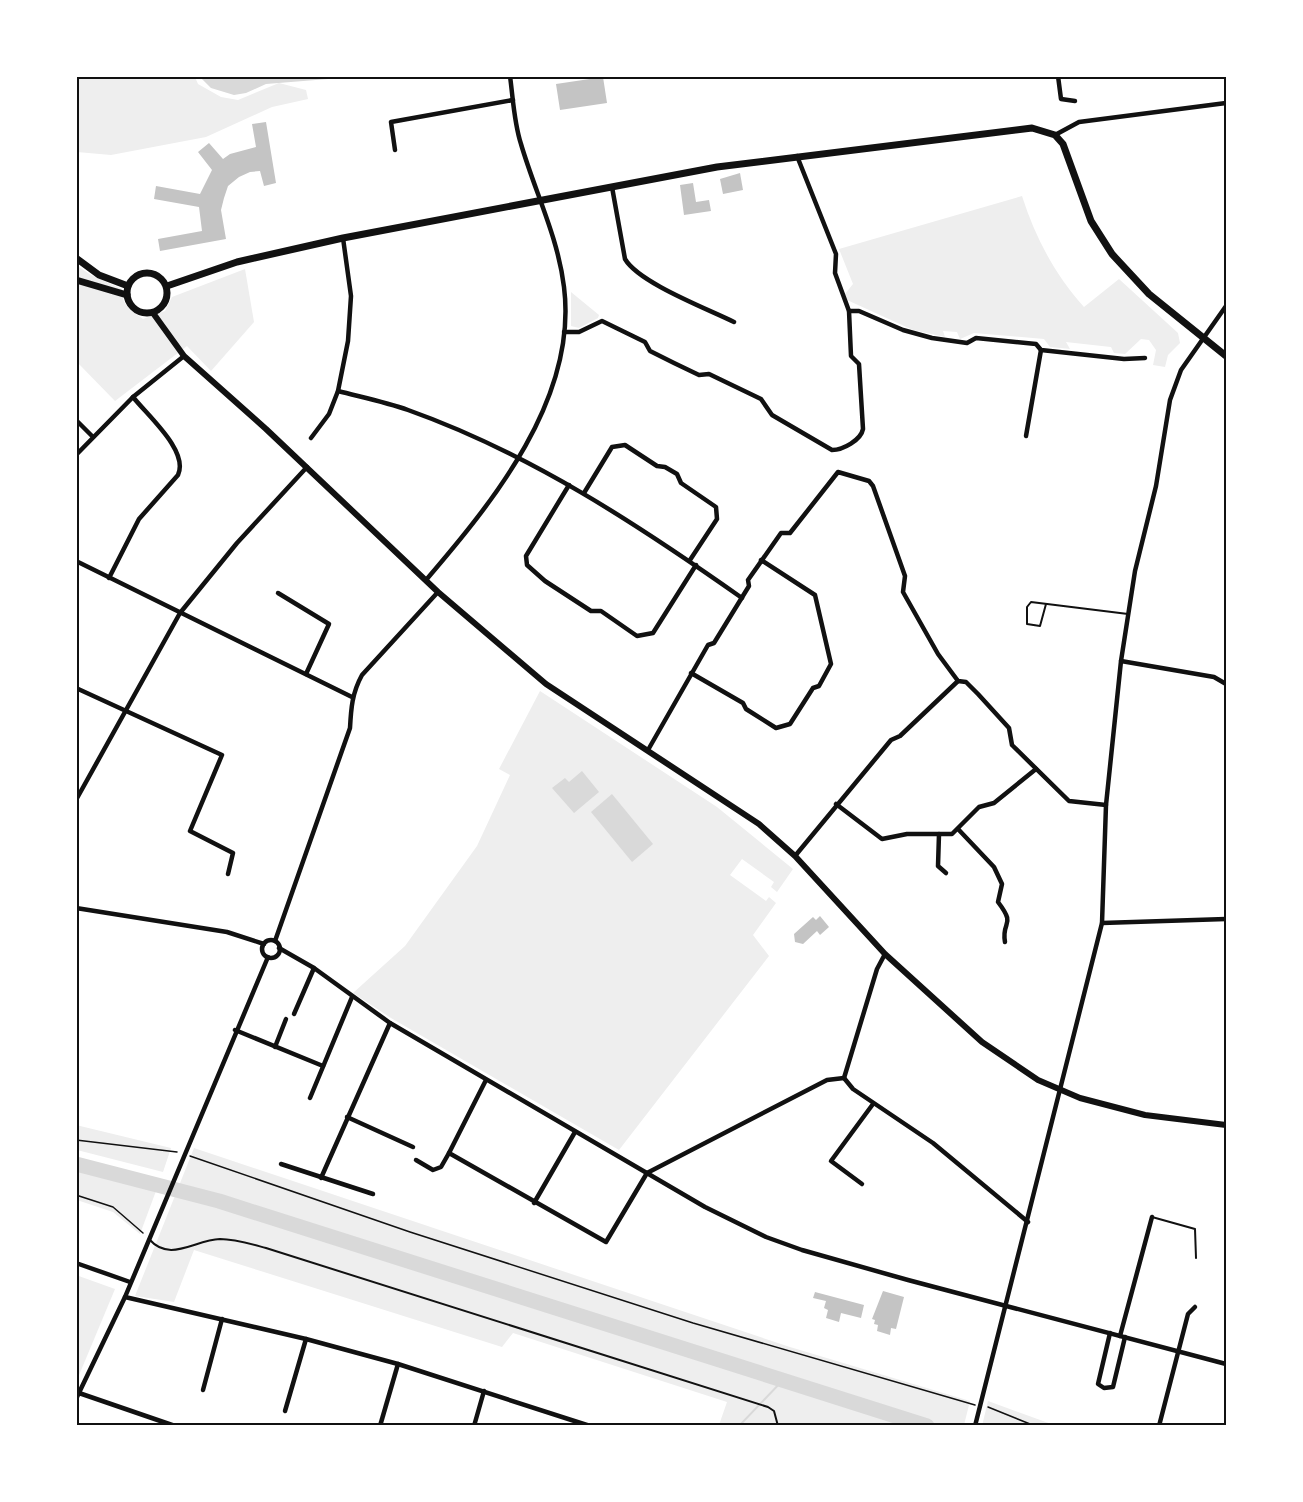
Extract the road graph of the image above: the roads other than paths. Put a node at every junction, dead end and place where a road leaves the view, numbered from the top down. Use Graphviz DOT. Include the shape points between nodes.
graph roads {
  1 [pos="510,76"];
  2 [pos="1058,76"];
  3 [pos="513,100"];
  4 [pos="1075,101"];
  5 [pos="1227,102"];
  6 [pos="1055,135"];
  7 [pos="395,150"];
  8 [pos="797,156"];
  9 [pos="612,187"];
  10 [pos="541,201"];
  11 [pos="344,238"];
  12 [pos="76,258"];
  13 [pos="76,280"];
  14 [pos="128,286"];
  15 [pos="167,286"];
  16 [pos="127,295"];
  17 [pos="1227,306"];
  18 [pos="849,311"];
  19 [pos="153,313"];
  20 [pos="734,322"];
  21 [pos="564,332"];
  22 [pos="1202,337"];
  23 [pos="1041,350"];
  24 [pos="184,356"];
  25 [pos="1227,356"];
  26 [pos="1145,358"];
  27 [pos="338,391"];
  28 [pos="133,398"];
  29 [pos="76,420"];
  30 [pos="1026,435"];
  31 [pos="92,436"];
  32 [pos="311,438"];
  33 [pos="76,455"];
  34 [pos="519,457"];
  35 [pos="307,467"];
  36 [pos="569,485"];
  37 [pos="584,493"];
  38 [pos="690,560"];
  39 [pos="761,560"];
  40 [pos="76,561"];
  41 [pos="696,566"];
  42 [pos="109,578"];
  43 [pos="426,580"];
  44 [pos="279,592"];
  45 [pos="438,592"];
  46 [pos="742,598"];
  47 [pos="1046,604"];
  48 [pos="180,613"];
  49 [pos="1128,614"];
  50 [pos="1121,661"];
  51 [pos="691,673"];
  52 [pos="306,674"];
  53 [pos="958,681"];
  54 [pos="1227,684"];
  55 [pos="76,688"];
  56 [pos="352,697"];
  57 [pos="125,712"];
  58 [pos="648,750"];
  59 [pos="1036,769"];
  60 [pos="76,800"];
  61 [pos="836,804"];
  62 [pos="1106,805"];
  63 [pos="958,829"];
  64 [pos="939,834"];
  65 [pos="795,856"];
  66 [pos="946,873"];
  67 [pos="228,874"];
  68 [pos="76,909"];
  69 [pos="1227,919"];
  70 [pos="1102,923"];
  71 [pos="275,941"];
  72 [pos="1005,942"];
  73 [pos="264,944"];
  74 [pos="279,948"];
  75 [pos="885,954"];
  76 [pos="268,957"];
  77 [pos="314,968"];
  78 [pos="352,997"];
  79 [pos="294,1014"];
  80 [pos="286,1019"];
  81 [pos="390,1023"];
  82 [pos="235,1030"];
  83 [pos="275,1047"];
  84 [pos="323,1066"];
  85 [pos="844,1078"];
  86 [pos="486,1080"];
  87 [pos="1058,1089"];
  88 [pos="310,1098"];
  89 [pos="873,1104"];
  90 [pos="347,1117"];
  91 [pos="1227,1125"];
  92 [pos="575,1132"];
  93 [pos="413,1147"];
  94 [pos="449,1153"];
  95 [pos="416,1160"];
  96 [pos="281,1164"];
  97 [pos="647,1173"];
  98 [pos="321,1178"];
  99 [pos="862,1184"];
  100 [pos="372,1194"];
  101 [pos="534,1203"];
  102 [pos="1152,1217"];
  103 [pos="1028,1222"];
  104 [pos="148,1238"];
  105 [pos="1196,1258"];
  106 [pos="76,1263"];
  107 [pos="130,1282"];
  108 [pos="125,1297"];
  109 [pos="1007,1305"];
  110 [pos="1195,1307"];
  111 [pos="222,1319"];
  112 [pos="1110,1333"];
  113 [pos="1123,1337"];
  114 [pos="306,1339"];
  115 [pos="1179,1350"];
  116 [pos="398,1364"];
  117 [pos="1227,1364"];
  118 [pos="203,1390"];
  119 [pos="484,1391"];
  120 [pos="78,1396"];
  121 [pos="285,1412"];
  122 [pos="572,1423"];
  123 [pos="975,1424"];
  124 [pos="175,1425"];
  125 [pos="380,1425"];
  126 [pos="474,1425"];
  127 [pos="590,1425"];
  128 [pos="778,1425"];
  129 [pos="1159,1425"];
  1 -- 3 [label="street"];
  2 -- 4 [label="street" via="1061,99"];
  3 -- 7 [label="street" via="391,122"];
  3 -- 10 [label="street" via="520,142"];
  5 -- 6 [label="street" via="1079,122"];
  6 -- 8 [label="main road" via="1024,128"];
  6 -- 22 [label="main road" via="1068,154 1091,220 1112,254 1149,294"];
  8 -- 9 [label="main road"];
  8 -- 18 [label="street" via="836,254 835,273"];
  9 -- 10 [label="main road"];
  9 -- 20 [label="street" via="625,259 630,267 662,288"];
  10 -- 11 [label="main road"];
  10 -- 21 [label="street" via="548,215 563,282"];
  11 -- 15 [label="main road" via="237,262"];
  11 -- 27 [label="street" via="351,320"];
  12 -- 14 [label="main road" via="99,275"];
  13 -- 16 [label="main road"];
  14 -- 15 [label="main road" via="135,277 147,273 159,276"];
  14 -- 16 [label="main road"];
  15 -- 19 [label="main road" via="166,303"];
  16 -- 19 [label="main road" via="136,310"];
  17 -- 22 [label="street"];
  18 -- 21 [label="street" via="851,356 859,364 863,429 859,438 836,450 772,415 761,399 709,374 699,375 674,363 650,351 645,342 602,321 575,334"];
  18 -- 23 [label="street" via="859,311 932,338 1036,344"];
  19 -- 24 [label="street"];
  21 -- 34 [label="street" via="541,414"];
  22 -- 25 [label="main road"];
  22 -- 49 [label="street" via="1180,370 1170,400 1158,477"];
  23 -- 26 [label="street"];
  23 -- 30 [label="street"];
  24 -- 28 [label="street"];
  24 -- 35 [label="street"];
  27 -- 32 [label="street" via="329,414"];
  27 -- 34 [label="street" via="407,409"];
  28 -- 31 [label="street"];
  28 -- 42 [label="street" via="178,451 182,467 139,519"];
  29 -- 31 [label="street"];
  31 -- 33 [label="street"];
  34 -- 36 [label="street"];
  34 -- 43 [label="street" via="489,504"];
  35 -- 43 [label="street"];
  35 -- 48 [label="street"];
  36 -- 37 [label="street"];
  36 -- 41 [label="street" via="526,556 527,565 591,611 601,611 638,636 653,633"];
  37 -- 38 [label="street"];
  37 -- 38 [label="street" via="612,447 625,445 677,474 681,483 716,507 717,519"];
  38 -- 41 [label="street"];
  39 -- 46 [label="street"];
  39 -- 51 [label="street" via="815,595 831,664 819,686 813,688 789,724 776,728 743,703"];
  39 -- 53 [label="street" via="781,533 790,533 835,475 842,473 869,481 905,576 903,592"];
  40 -- 42 [label="street"];
  41 -- 46 [label="street"];
  42 -- 48 [label="street"];
  43 -- 45 [label="street"];
  44 -- 52 [label="street" via="329,624"];
  45 -- 56 [label="street" via="362,675"];
  45 -- 58 [label="street" via="546,684"];
  46 -- 51 [label="street"];
  47 -- 47 [label="lane" via="1031,602 1027,607 1027,624 1040,626"];
  47 -- 49 [label="lane"];
  48 -- 52 [label="street"];
  48 -- 57 [label="street"];
  49 -- 50 [label="street"];
  50 -- 54 [label="street" via="1214,677"];
  50 -- 62 [label="street"];
  51 -- 58 [label="street"];
  52 -- 56 [label="street"];
  53 -- 59 [label="street" via="966,682 1009,728 1012,745"];
  53 -- 61 [label="street" via="891,740"];
  55 -- 57 [label="street"];
  56 -- 71 [label="street" via="350,728"];
  57 -- 60 [label="street"];
  57 -- 67 [label="street" via="222,755 190,831 233,854"];
  58 -- 65 [label="street" via="742,812"];
  59 -- 62 [label="street" via="1069,801"];
  59 -- 63 [label="street" via="994,803 979,807"];
  61 -- 64 [label="street" via="882,839"];
  61 -- 65 [label="street"];
  62 -- 70 [label="street"];
  63 -- 64 [label="street" via="952,834"];
  63 -- 72 [label="street" via="994,867 1002,884 998,902 1010,922"];
  64 -- 66 [label="street" via="938,866"];
  65 -- 75 [label="street"];
  68 -- 73 [label="street" via="227,932"];
  69 -- 70 [label="street"];
  70 -- 87 [label="street"];
  71 -- 73 [label="street"];
  71 -- 74 [label="street"];
  73 -- 76 [label="street" via="262,951"];
  74 -- 76 [label="street" via="277,955"];
  74 -- 77 [label="street"];
  75 -- 85 [label="street"];
  75 -- 87 [label="street" via="982,1042 1018,1068"];
  76 -- 82 [label="street"];
  77 -- 78 [label="street"];
  77 -- 79 [label="street"];
  78 -- 81 [label="street"];
  78 -- 84 [label="street"];
  80 -- 83 [label="street"];
  81 -- 86 [label="street"];
  81 -- 90 [label="street"];
  82 -- 83 [label="street"];
  82 -- 104 [label="street"];
  83 -- 84 [label="street"];
  84 -- 88 [label="street"];
  85 -- 89 [label="street"];
  85 -- 97 [label="street" via="827,1080"];
  86 -- 92 [label="street"];
  86 -- 94 [label="street"];
  87 -- 91 [label="street" via="1134,1113"];
  87 -- 103 [label="street"];
  89 -- 99 [label="street" via="831,1161"];
  89 -- 103 [label="street" via="933,1143"];
  90 -- 93 [label="street"];
  90 -- 98 [label="street"];
  92 -- 97 [label="street"];
  92 -- 101 [label="street"];
  94 -- 95 [label="street" via="441,1167 433,1170"];
  94 -- 101 [label="street"];
  96 -- 98 [label="street"];
  97 -- 101 [label="street" via="606,1242"];
  97 -- 109 [label="street" via="766,1237"];
  98 -- 100 [label="street"];
  102 -- 105 [label="lane" via="1195,1229"];
  102 -- 113 [label="street"];
  103 -- 109 [label="street"];
  104 -- 107 [label="street"];
  104 -- 128 [label="lane" via="156,1246 174,1251 219,1239 258,1245 751,1401 774,1411"];
  106 -- 107 [label="street"];
  107 -- 108 [label="street"];
  108 -- 111 [label="street"];
  108 -- 120 [label="street"];
  109 -- 112 [label="street"];
  109 -- 123 [label="street"];
  110 -- 115 [label="street" via="1188,1314"];
  111 -- 114 [label="street"];
  111 -- 118 [label="street"];
  112 -- 113 [label="street"];
  112 -- 113 [label="street" via="1098,1384 1104,1388 1113,1387"];
  113 -- 115 [label="street"];
  114 -- 116 [label="street"];
  114 -- 121 [label="street"];
  115 -- 117 [label="street"];
  115 -- 129 [label="street"];
  116 -- 119 [label="street"];
  116 -- 125 [label="street"];
  119 -- 122 [label="street"];
  119 -- 126 [label="street"];
  120 -- 124 [label="street"];
  122 -- 127 [label="street"];
}
